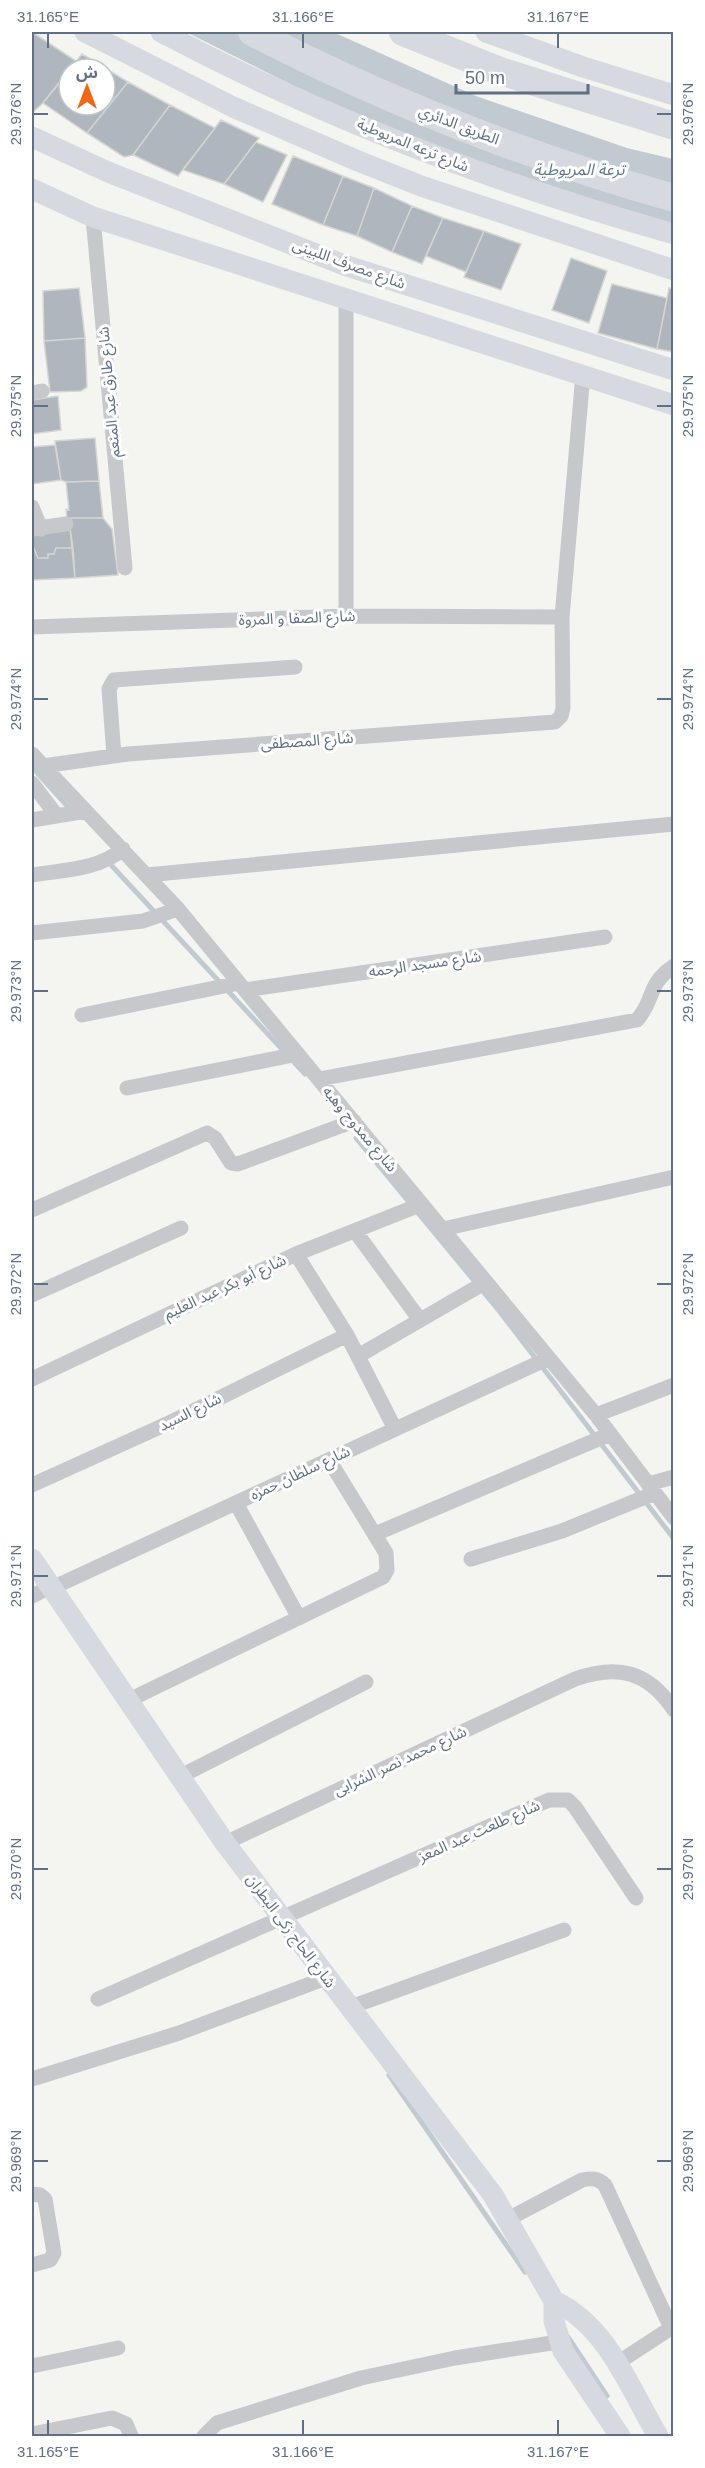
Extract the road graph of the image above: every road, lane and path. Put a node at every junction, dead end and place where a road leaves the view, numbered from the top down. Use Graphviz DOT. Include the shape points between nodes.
graph roads {
  1 [pos="85,32"];
  2 [pos="161,32"];
  3 [pos="252,32"];
  4 [pos="403,32"];
  5 [pos="486,32"];
  6 [pos="674,95"];
  7 [pos="322,108"];
  8 [pos="674,126"];
  9 [pos="32,137"];
  10 [pos="308,141"];
  11 [pos="32,189"];
  12 [pos="674,198"];
  13 [pos="93,217"];
  14 [pos="674,234"];
  15 [pos="674,270"];
  16 [pos="346,298"];
  17 [pos="674,370"];
  18 [pos="583,374"];
  19 [pos="674,405"];
  20 [pos="32,507"];
  21 [pos="66,525"];
  22 [pos="36,529"];
  23 [pos="125,568"];
  24 [pos="346,616"];
  25 [pos="562,617"];
  26 [pos="32,627"];
  27 [pos="295,667"];
  28 [pos="32,754"];
  29 [pos="114,756"];
  30 [pos="43,766"];
  31 [pos="32,783"];
  32 [pos="86,811"];
  33 [pos="57,816"];
  34 [pos="32,820"];
  35 [pos="674,824"];
  36 [pos="123,849"];
  37 [pos="32,875"];
  38 [pos="147,875"];
  39 [pos="172,912"];
  40 [pos="32,933"];
  41 [pos="605,938"];
  42 [pos="674,966"];
  43 [pos="238,986"];
  44 [pos="82,1015"];
  45 [pos="295,1054"];
  46 [pos="319,1079"];
  47 [pos="127,1088"];
  48 [pos="354,1121"];
  49 [pos="674,1177"];
  50 [pos="415,1206"];
  51 [pos="32,1210"];
  52 [pos="181,1228"];
  53 [pos="443,1229"];
  54 [pos="355,1230"];
  55 [pos="297,1254"];
  56 [pos="480,1285"];
  57 [pos="32,1295"];
  58 [pos="420,1320"];
  59 [pos="347,1335"];
  60 [pos="358,1356"];
  61 [pos="541,1361"];
  62 [pos="32,1379"];
  63 [pos="674,1385"];
  64 [pos="596,1415"];
  65 [pos="394,1429"];
  66 [pos="601,1438"];
  67 [pos="329,1460"];
  68 [pos="674,1476"];
  69 [pos="32,1485"];
  70 [pos="650,1491"];
  71 [pos="236,1503"];
  72 [pos="674,1518"];
  73 [pos="375,1534"];
  74 [pos="32,1559"];
  75 [pos="471,1559"];
  76 [pos="44,1590"];
  77 [pos="299,1618"];
  78 [pos="366,1682"];
  79 [pos="127,1701"];
  80 [pos="674,1710"];
  81 [pos="179,1777"];
  82 [pos="225,1843"];
  83 [pos="636,1898"];
  84 [pos="283,1919"];
  85 [pos="564,1930"];
  86 [pos="326,1978"];
  87 [pos="98,1999"];
  88 [pos="348,2008"];
  89 [pos="32,2079"];
  90 [pos="33,2194"];
  91 [pos="508,2219"];
  92 [pos="39,2264"];
  93 [pos="554,2301"];
  94 [pos="672,2327"];
  95 [pos="558,2342"];
  96 [pos="118,2348"];
  97 [pos="616,2364"];
  98 [pos="32,2366"];
  99 [pos="32,2434"];
  100 [pos="131,2436"];
  101 [pos="204,2436"];
  102 [pos="620,2436"];
  103 [pos="658,2436"];
  1 -- 10 [label="main road"];
  2 -- 7 [label="main road, شارع ترعه المريوطية"];
  3 -- 12 [label="highway, الطريق الدائري" via="322,68 469,130 598,177"];
  4 -- 8 [label="highway" via="500,71"];
  5 -- 6 [label="main road"];
  7 -- 10 [label="main road"];
  7 -- 14 [label="main road, شارع ترعه المريوطية" via="515,185"];
  9 -- 17 [label="main road, شارع مصرف اللبينى" via="108,172 344,265"];
  10 -- 15 [label="main road" via="421,186"];
  11 -- 13 [label="main road, شارع مصرف اللبينى"];
  13 -- 16 [label="main road, شارع مصرف اللبينى"];
  13 -- 23 [label="street, شارع طارق عبد المنعم"];
  16 -- 18 [label="main road, شارع مصرف اللبينى"];
  16 -- 24 [label="street"];
  18 -- 19 [label="main road, شارع مصرف اللبينى"];
  18 -- 25 [label="street"];
  20 -- 22 [label="street"];
  21 -- 22 [label="street"];
  24 -- 25 [label="street, شارع الصفا و المروة"];
  24 -- 26 [label="street, شارع الصفا و المروة"];
  25 -- 29 [label="street, شارع المصطفى" via="563,708 555,722"];
  27 -- 29 [label="street" via="114,680 109,689"];
  28 -- 30 [label="street, شارع ممدوح وهبه"];
  29 -- 30 [label="street, شارع المصطفى"];
  30 -- 32 [label="street, شارع ممدوح وهبه"];
  31 -- 33 [label="street"];
  32 -- 33 [label="street"];
  32 -- 36 [label="street, شارع ممدوح وهبه"];
  33 -- 34 [label="street"];
  35 -- 38 [label="street"];
  36 -- 37 [label="street" via="92,866"];
  36 -- 38 [label="street, شارع ممدوح وهبه"];
  38 -- 39 [label="street, شارع ممدوح وهبه"];
  39 -- 40 [label="street" via="143,921"];
  39 -- 43 [label="street, شارع ممدوح وهبه"];
  41 -- 43 [label="street, شارع مسجد الرحمه"];
  42 -- 46 [label="street" via="653,986 647,1009 637,1020"];
  43 -- 44 [label="street, شارع مسجد الرحمه"];
  43 -- 45 [label="street, شارع ممدوح وهبه"];
  45 -- 46 [label="street, شارع ممدوح وهبه"];
  45 -- 47 [label="street"];
  46 -- 48 [label="street, شارع ممدوح وهبه"];
  48 -- 50 [label="street, شارع ممدوح وهبه"];
  48 -- 51 [label="street" via="238,1164 228,1160 215,1138 207,1133"];
  49 -- 53 [label="street"];
  50 -- 53 [label="street, شارع ممدوح وهبه"];
  50 -- 54 [label="street, شارع أبو بكر عبد العليم"];
  52 -- 57 [label="street"];
  53 -- 56 [label="street, شارع ممدوح وهبه"];
  54 -- 55 [label="street, شارع أبو بكر عبد العليم"];
  54 -- 58 [label="street"];
  55 -- 59 [label="street"];
  55 -- 62 [label="street, شارع أبو بكر عبد العليم"];
  56 -- 58 [label="street"];
  56 -- 61 [label="street, شارع ممدوح وهبه"];
  58 -- 60 [label="street"];
  59 -- 60 [label="street"];
  59 -- 69 [label="street, شارع السيد"];
  60 -- 65 [label="street"];
  61 -- 64 [label="street, شارع ممدوح وهبه"];
  61 -- 65 [label="street, شارع سلطان حمزه"];
  63 -- 64 [label="street"];
  64 -- 66 [label="street, شارع ممدوح وهبه"];
  65 -- 67 [label="street, شارع سلطان حمزه"];
  66 -- 70 [label="street, شارع ممدوح وهبه"];
  66 -- 73 [label="street"];
  67 -- 71 [label="street, شارع سلطان حمزه"];
  67 -- 73 [label="street"];
  68 -- 70 [label="street"];
  70 -- 72 [label="street, شارع ممدوح وهبه"];
  70 -- 75 [label="street" via="632,1503 562,1531"];
  71 -- 76 [label="street, شارع سلطان حمزه"];
  71 -- 77 [label="street"];
  73 -- 77 [label="street" via="388,1561 383,1577"];
  74 -- 76 [label="main road, شارع الحاج زكى البطران"];
  76 -- 79 [label="main road, شارع الحاج زكى البطران"];
  77 -- 79 [label="street"];
  78 -- 81 [label="street"];
  79 -- 81 [label="main road, شارع الحاج زكى البطران"];
  80 -- 82 [label="street, شارع محمد نصر الشرابى" via="662,1692 643,1678 620,1671 597,1672"];
  81 -- 82 [label="main road, شارع الحاج زكى البطران"];
  82 -- 84 [label="main road, شارع الحاج زكى البطران"];
  83 -- 84 [label="street, شارع طلعت عبد المعز" via="575,1807 559,1798"];
  84 -- 86 [label="main road, شارع الحاج زكى البطران"];
  84 -- 87 [label="street"];
  85 -- 88 [label="street"];
  86 -- 88 [label="main road, شارع الحاج زكى البطران"];
  86 -- 89 [label="street" via="179,2033"];
  88 -- 91 [label="main road, شارع الحاج زكى البطران"];
  90 -- 92 [label="street" via="45,2199 54,2253"];
  91 -- 93 [label="main road, شارع الحاج زكى البطران"];
  91 -- 94 [label="street" via="582,2180 600,2180"];
  93 -- 95 [label="main road, شارع الحاج زكى البطران"];
  93 -- 97 [label="main road" via="590,2324"];
  94 -- 97 [label="street"];
  95 -- 101 [label="street" via="361,2378 224,2421"];
  95 -- 102 [label="main road, شارع الحاج زكى البطران"];
  96 -- 98 [label="street"];
  97 -- 103 [label="main road"];
  99 -- 100 [label="street" via="112,2418 126,2424"];
}
